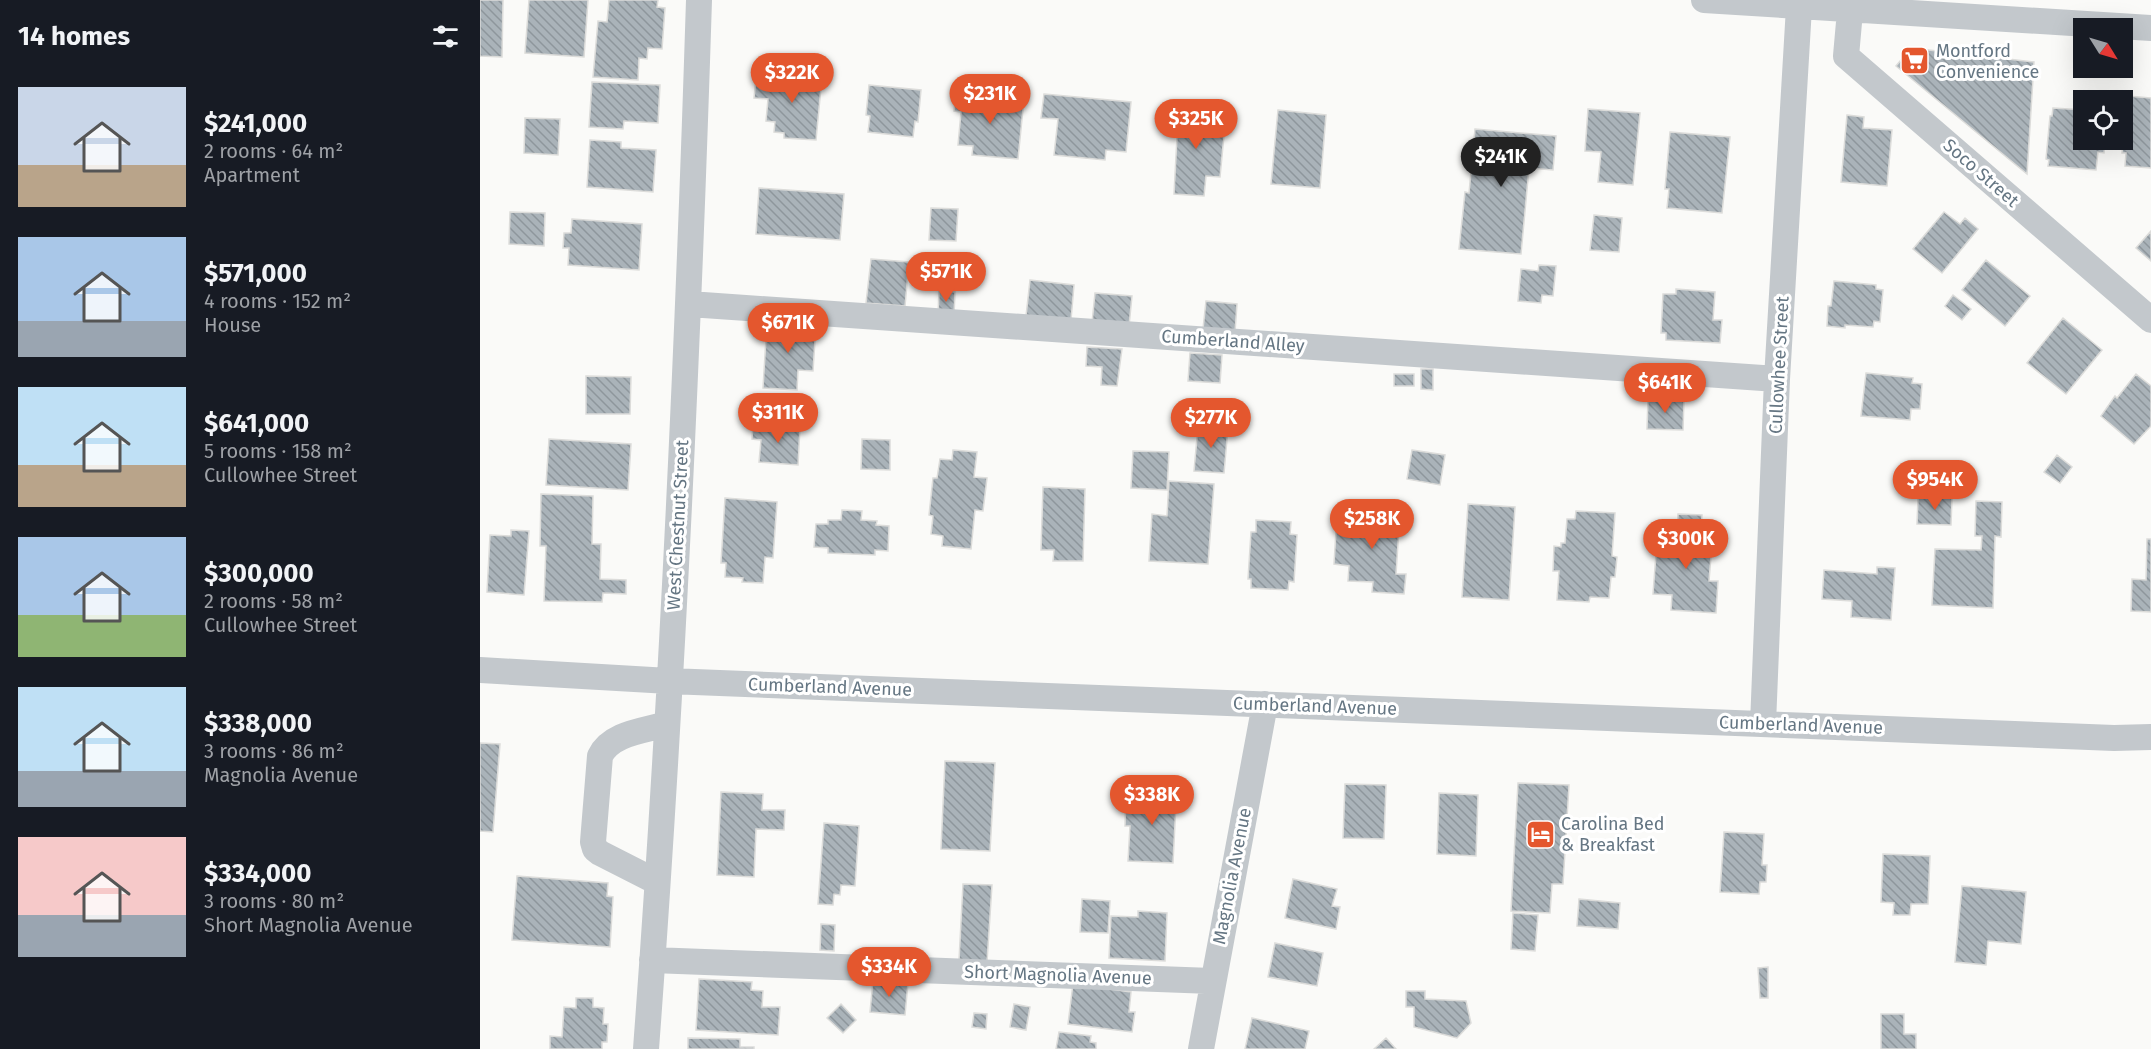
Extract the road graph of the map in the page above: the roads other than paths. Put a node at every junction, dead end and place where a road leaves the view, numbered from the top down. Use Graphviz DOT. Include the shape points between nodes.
graph roads {
  1 [pos="699,0"];
  2 [pos="1704,0"];
  3 [pos="1850,5"];
  4 [pos="1799,7"];
  5 [pos="2151,28"];
  6 [pos="689,304"];
  7 [pos="2151,321"];
  8 [pos="1777,379"];
  9 [pos="480,670"];
  10 [pos="669,681"];
  11 [pos="1264,704"];
  12 [pos="667,724"];
  13 [pos="1762,724"];
  14 [pos="2151,737"];
  15 [pos="657,882"];
  16 [pos="652,960"];
  17 [pos="1212,981"];
  18 [pos="646,1049"];
  19 [pos="1201,1049"];
  1 -- 6 [label="street, West Chestnut Street"];
  2 -- 4 [label="street"];
  3 -- 4 [label="street"];
  3 -- 5 [label="street"];
  3 -- 7 [label="street, Soco Street" via="1846,56"];
  4 -- 8 [label="street, Cullowhee Street"];
  6 -- 8 [label="street, Cumberland Alley"];
  6 -- 10 [label="street, West Chestnut Street"];
  8 -- 13 [label="street, Cullowhee Street"];
  9 -- 10 [label="street, Cumberland Avenue"];
  10 -- 11 [label="street, Cumberland Avenue"];
  10 -- 12 [label="street, West Chestnut Street"];
  11 -- 13 [label="street, Cumberland Avenue"];
  11 -- 17 [label="street, Magnolia Avenue"];
  12 -- 15 [label="street, West Chestnut Street"];
  12 -- 15 [label="street" via="613,740 604,747 593,842 600,853"];
  13 -- 14 [label="street, Cumberland Avenue"];
  15 -- 16 [label="street, West Chestnut Street"];
  16 -- 17 [label="street, Short Magnolia Avenue"];
  16 -- 18 [label="street, West Chestnut Street"];
  17 -- 19 [label="street, Magnolia Avenue"];
}
